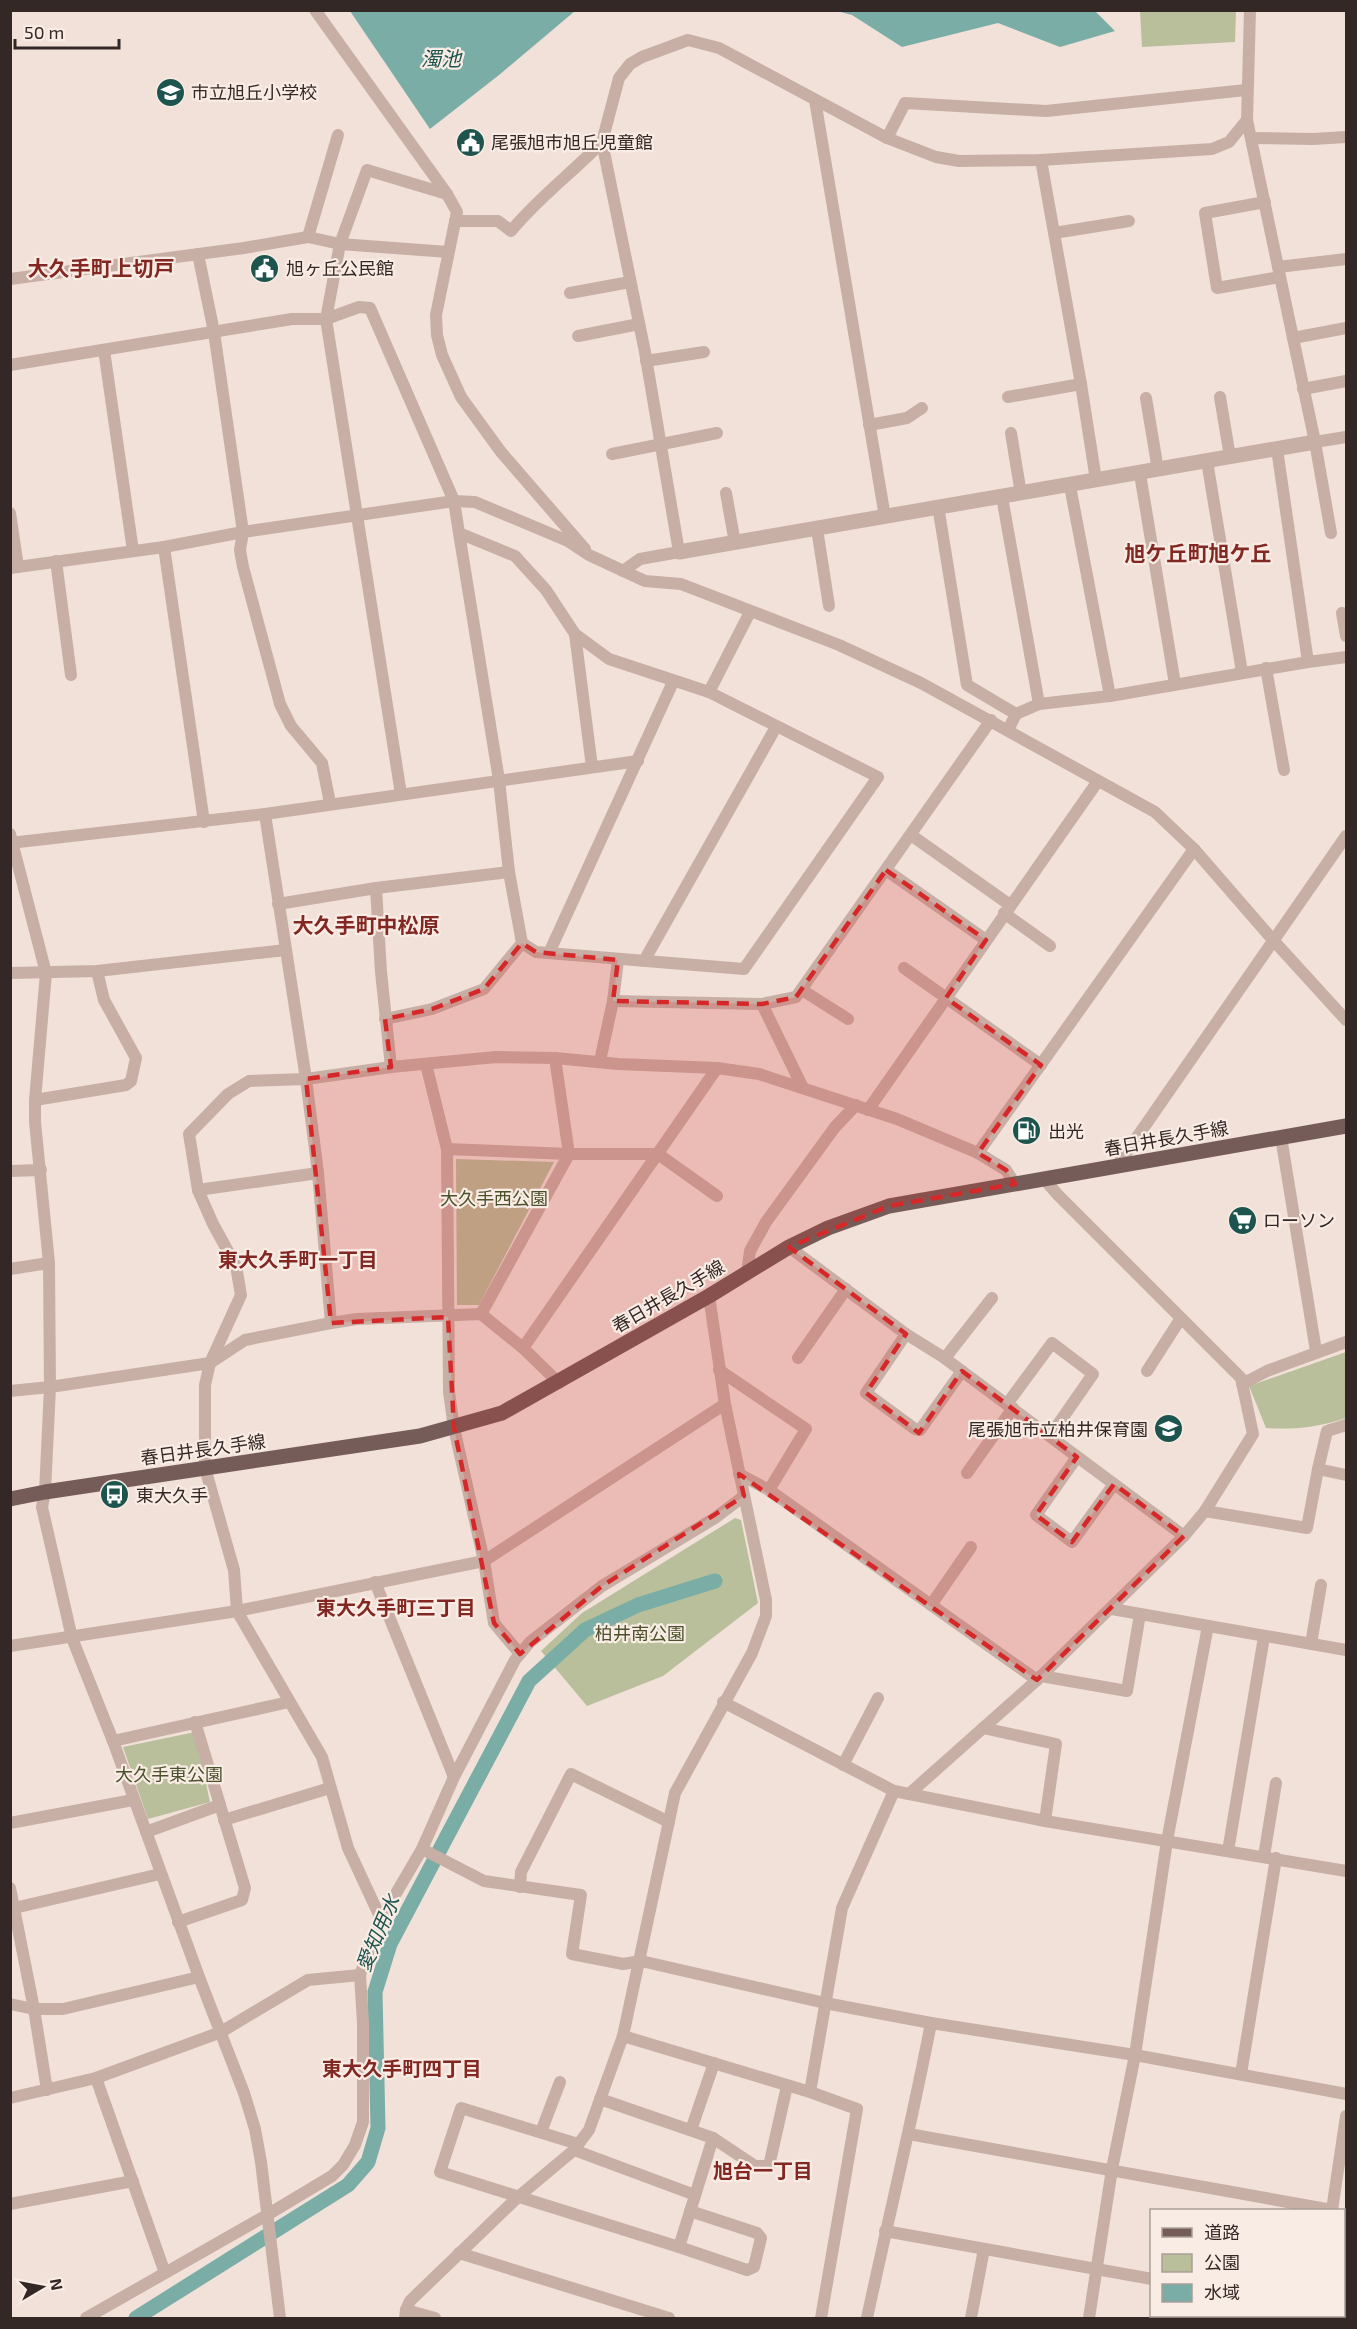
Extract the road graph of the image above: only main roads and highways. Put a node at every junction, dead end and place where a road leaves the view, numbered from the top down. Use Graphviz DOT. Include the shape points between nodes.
graph roads {
  1 [pos="1347,1126"];
  2 [pos="10,1499"];
  1 -- 2 [label="main road, 春日井長久手線" via="889,1206 789,1247 559,1383 502,1413 454,1428"];
}
